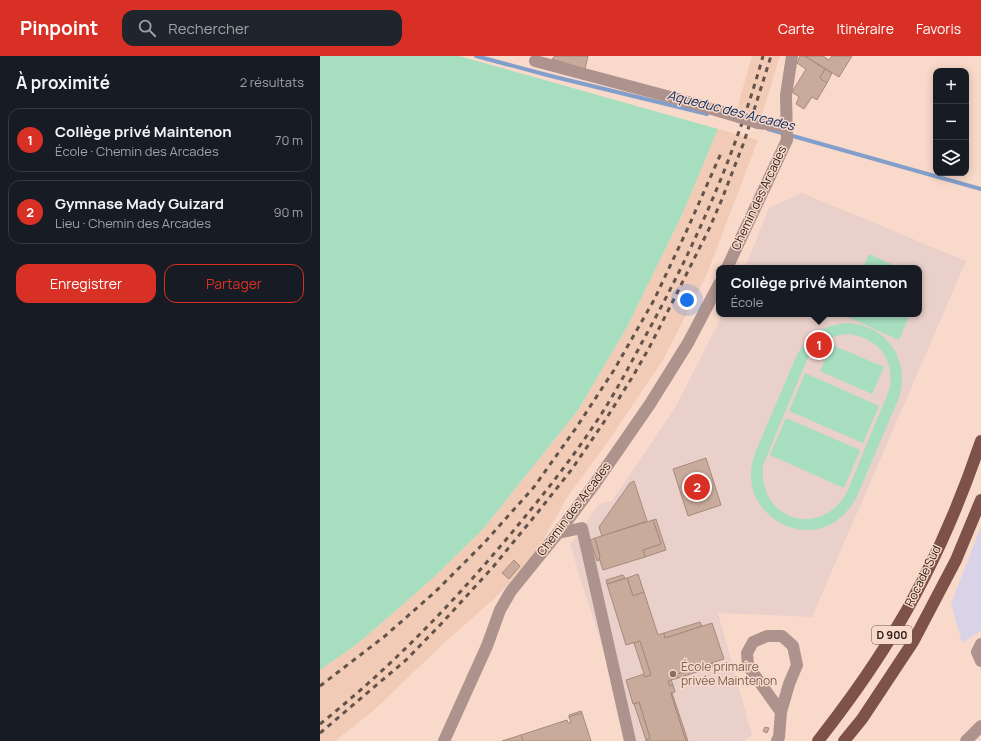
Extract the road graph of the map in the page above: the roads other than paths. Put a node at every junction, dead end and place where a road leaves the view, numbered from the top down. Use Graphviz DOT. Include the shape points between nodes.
graph roads {
  1 [pos="792,56"];
  2 [pos="535,61"];
  3 [pos="787,126"];
  4 [pos="728,265"];
  5 [pos="716,290"];
  6 [pos="981,441"];
  7 [pos="981,500"];
  8 [pos="558,533"];
  9 [pos="782,712"];
  10 [pos="981,726"];
  11 [pos="444,741"];
  12 [pos="630,741"];
  13 [pos="777,741"];
  14 [pos="818,741"];
  15 [pos="844,741"];
  16 [pos="966,741"];
  1 -- 3 [label="street, Chemin des Arcades" via="786,95"];
  2 -- 3 [label="street, bridge" via="758,123"];
  3 -- 4 [label="street, Chemin des Arcades" via="787,140"];
  5 -- 8 [label="street, Chemin des Arcades" via="688,343 650,404"];
  6 -- 14 [label="main road, Rocade Sud / D 900" via="950,520 913,599 867,674"];
  7 -- 15 [label="main road, Rocade Sud / D 900" via="956,560 913,642 862,719"];
  8 -- 11 [label="street, Chemin des Arcades" via="511,590 500,610 487,646"];
  8 -- 12 [label="street" via="582,528"];
  9 -- 9 [label="street" via="748,666 747,653 752,642 767,636 782,636 793,646 797,665"];
  9 -- 13 [label="street"];
  10 -- 16 [label="street"];
}
